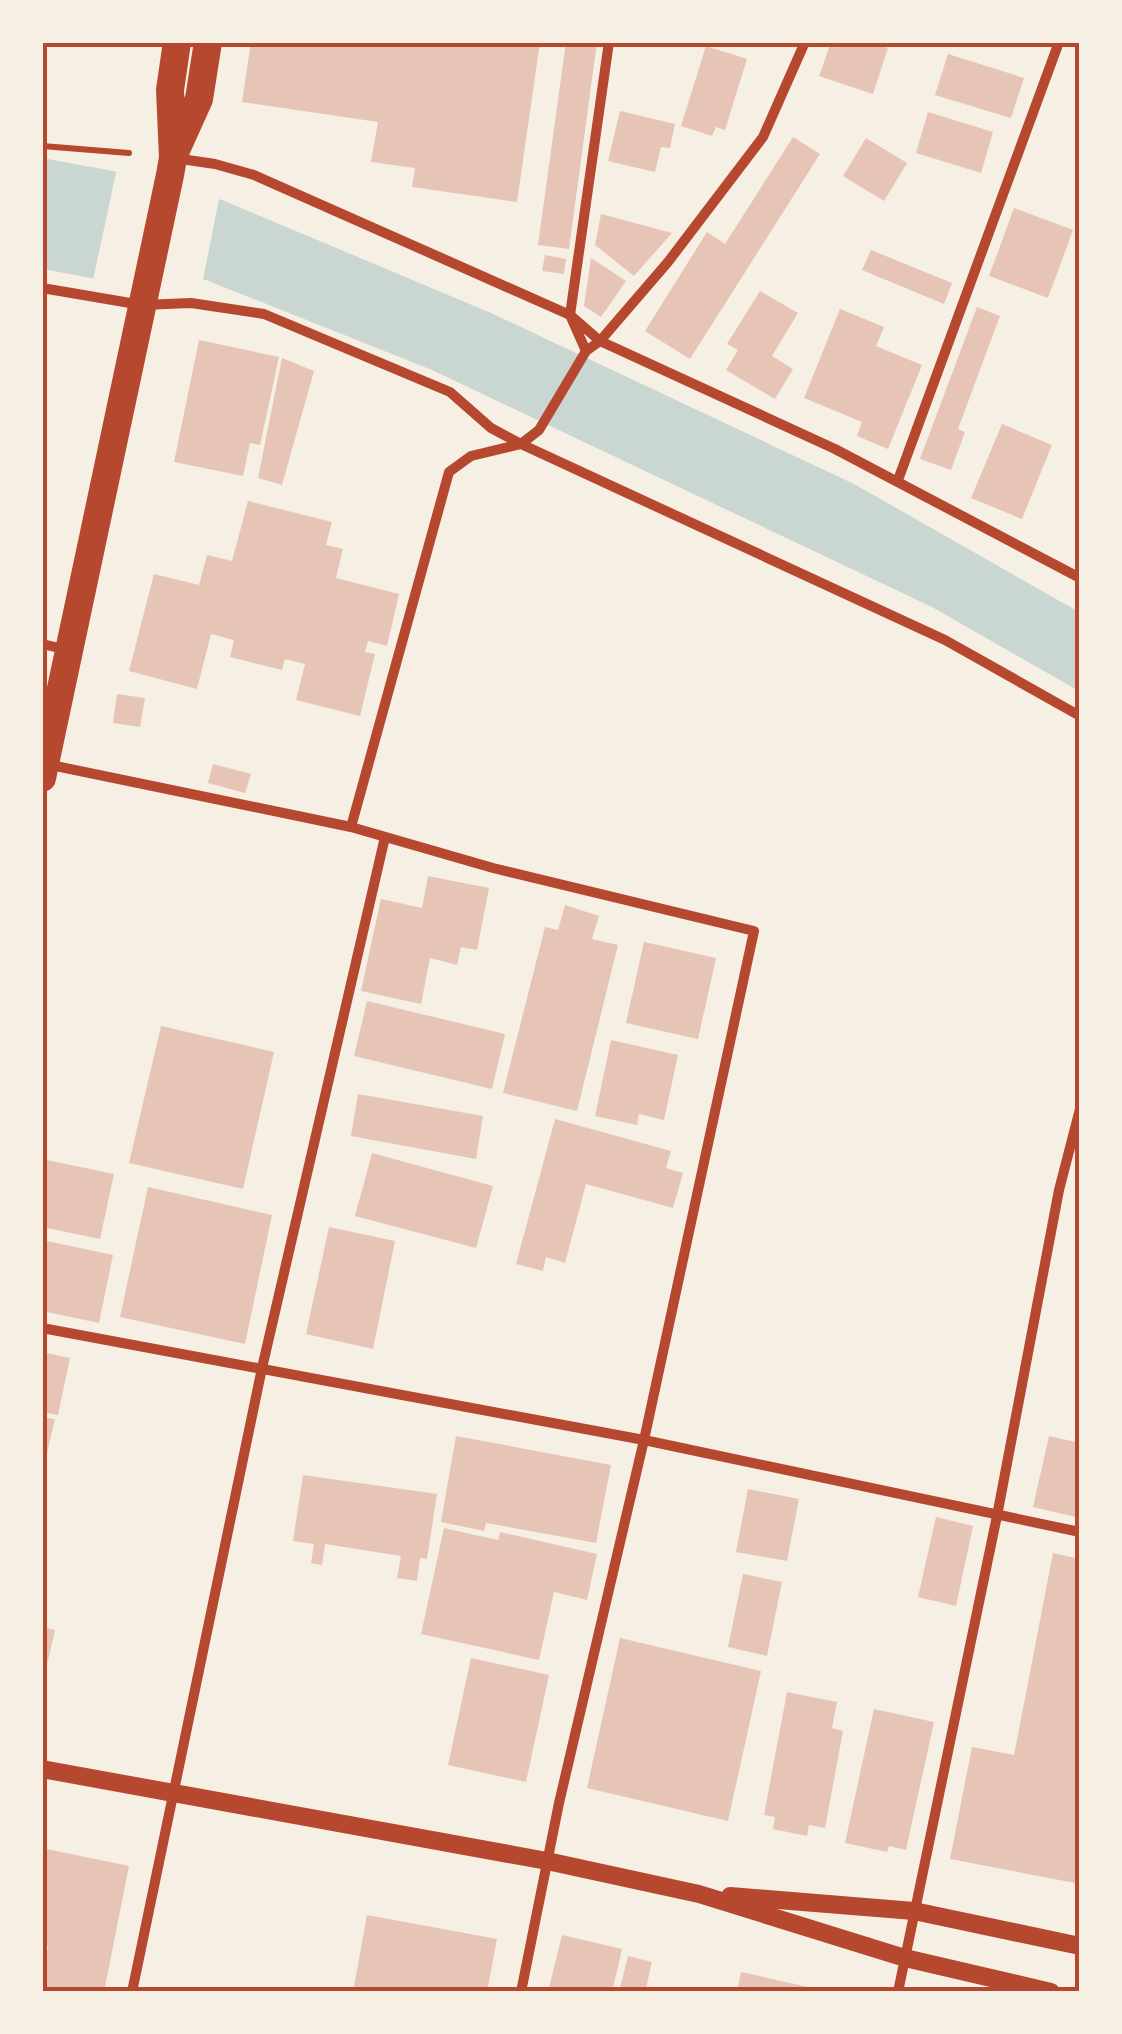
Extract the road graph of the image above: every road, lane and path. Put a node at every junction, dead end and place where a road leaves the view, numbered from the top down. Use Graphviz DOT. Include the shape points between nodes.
graph roads {
  1 [pos="177,42"];
  2 [pos="208,42"];
  3 [pos="609,42"];
  4 [pos="804,42"];
  5 [pos="1059,42"];
  6 [pos="42,146"];
  7 [pos="129,153"];
  8 [pos="171,166"];
  9 [pos="42,288"];
  10 [pos="144,296"];
  11 [pos="570,315"];
  12 [pos="600,341"];
  13 [pos="586,351"];
  14 [pos="521,444"];
  15 [pos="898,480"];
  16 [pos="1080,578"];
  17 [pos="56,647"];
  18 [pos="1080,716"];
  19 [pos="44,770"];
  20 [pos="351,828"];
  21 [pos="385,837"];
  22 [pos="1080,1110"];
  23 [pos="42,1328"];
  24 [pos="262,1368"];
  25 [pos="644,1440"];
  26 [pos="997,1516"];
  27 [pos="1080,1532"];
  28 [pos="42,1770"];
  29 [pos="174,1791"];
  30 [pos="547,1861"];
  31 [pos="699,1894"];
  32 [pos="914,1911"];
  33 [pos="1080,1946"];
  34 [pos="904,1958"];
  35 [pos="132,1992"];
  36 [pos="521,1992"];
  37 [pos="898,1992"];
  38 [pos="1051,1992"];
  1 -- 8 [label="highway"];
  2 -- 8 [label="highway" via="200,99"];
  3 -- 11 [label="street"];
  4 -- 12 [label="street" via="763,137"];
  5 -- 15 [label="street"];
  6 -- 7 [label="path"];
  8 -- 10 [label="highway"];
  8 -- 11 [label="street" via="215,164 254,175"];
  9 -- 10 [label="street"];
  10 -- 14 [label="street" via="264,314 450,392"];
  10 -- 17 [label="highway"];
  11 -- 12 [label="street"];
  11 -- 13 [label="street"];
  12 -- 13 [label="street"];
  12 -- 15 [label="street"];
  13 -- 14 [label="street" via="539,430"];
  14 -- 18 [label="street" via="945,640"];
  14 -- 20 [label="street" via="471,456 450,472"];
  15 -- 16 [label="street"];
  17 -- 19 [label="highway"];
  19 -- 20 [label="street"];
  20 -- 21 [label="street"];
  21 -- 24 [label="street"];
  21 -- 25 [label="street" via="754,931"];
  22 -- 26 [label="street"];
  23 -- 24 [label="street"];
  24 -- 25 [label="street"];
  24 -- 29 [label="street"];
  25 -- 26 [label="street"];
  25 -- 30 [label="street"];
  26 -- 27 [label="street"];
  26 -- 32 [label="street"];
  28 -- 29 [label="street"];
  29 -- 30 [label="street"];
  29 -- 35 [label="street"];
  30 -- 31 [label="street"];
  30 -- 36 [label="street"];
  31 -- 32 [label="street"];
  31 -- 34 [label="street"];
  32 -- 33 [label="street"];
  32 -- 34 [label="street"];
  34 -- 37 [label="street"];
  34 -- 38 [label="street"];
}
